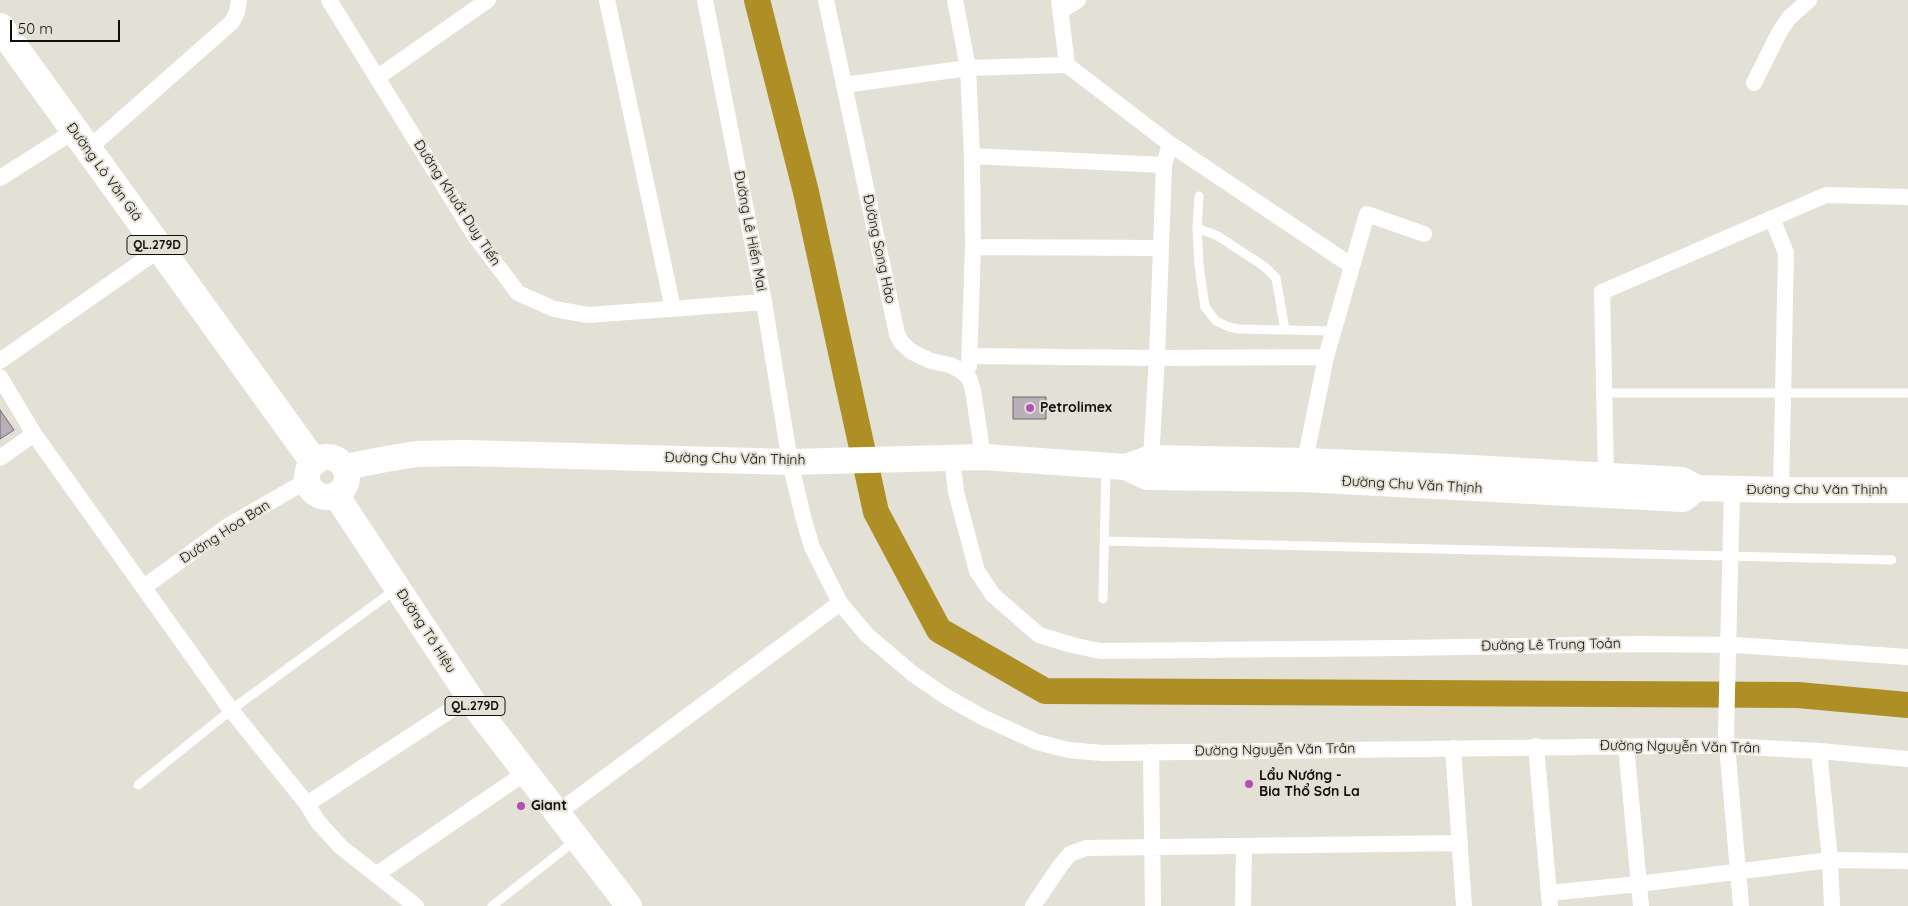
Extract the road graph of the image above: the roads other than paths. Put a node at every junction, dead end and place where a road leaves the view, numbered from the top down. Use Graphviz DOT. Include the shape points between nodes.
graph roads {
  1 [pos="239,0"];
  2 [pos="329,0"];
  3 [pos="488,0"];
  4 [pos="607,0"];
  5 [pos="705,0"];
  6 [pos="826,0"];
  7 [pos="955,0"];
  8 [pos="1078,0"];
  9 [pos="1808,0"];
  10 [pos="1060,6"];
  11 [pos="0,27"];
  12 [pos="1067,65"];
  13 [pos="968,68"];
  14 [pos="378,77"];
  15 [pos="1754,83"];
  16 [pos="844,85"];
  17 [pos="81,140"];
  18 [pos="1170,144"];
  19 [pos="972,156"];
  20 [pos="1164,165"];
  21 [pos="0,178"];
  22 [pos="1199,196"];
  23 [pos="1908,197"];
  24 [pos="1772,218"];
  25 [pos="1197,228"];
  26 [pos="1424,234"];
  27 [pos="973,247"];
  28 [pos="1161,248"];
  29 [pos="160,249"];
  30 [pos="1352,266"];
  31 [pos="764,302"];
  32 [pos="673,309"];
  33 [pos="1285,330"];
  34 [pos="1334,331"];
  35 [pos="970,356"];
  36 [pos="1326,357"];
  37 [pos="1157,358"];
  38 [pos="0,361"];
  39 [pos="0,377"];
  40 [pos="969,378"];
  41 [pos="1604,393"];
  42 [pos="1783,393"];
  43 [pos="1908,393"];
  44 [pos="34,434"];
  45 [pos="983,457"];
  46 [pos="0,458"];
  47 [pos="952,458"];
  48 [pos="1151,458"];
  49 [pos="1305,461"];
  50 [pos="798,462"];
  51 [pos="345,467"];
  52 [pos="1116,467"];
  53 [pos="311,471"];
  54 [pos="1606,475"];
  55 [pos="1697,488"];
  56 [pos="1732,489"];
  57 [pos="1781,490"];
  58 [pos="1908,490"];
  59 [pos="336,495"];
  60 [pos="1104,541"];
  61 [pos="1730,556"];
  62 [pos="1892,560"];
  63 [pos="144,587"];
  64 [pos="398,588"];
  65 [pos="1103,599"];
  66 [pos="840,603"];
  67 [pos="1728,645"];
  68 [pos="1908,657"];
  69 [pos="469,698"];
  70 [pos="231,710"];
  71 [pos="1727,740"];
  72 [pos="1536,746"];
  73 [pos="1626,746"];
  74 [pos="1453,748"];
  75 [pos="1819,751"];
  76 [pos="1151,752"];
  77 [pos="1908,759"];
  78 [pos="526,773"];
  79 [pos="138,785"];
  80 [pos="306,804"];
  81 [pos="556,814"];
  82 [pos="576,840"];
  83 [pos="1460,843"];
  84 [pos="1244,846"];
  85 [pos="1152,848"];
  86 [pos="1830,860"];
  87 [pos="1908,861"];
  88 [pos="1738,872"];
  89 [pos="377,874"];
  90 [pos="1639,884"];
  91 [pos="1550,899"];
  92 [pos="416,906"];
  93 [pos="492,906"];
  94 [pos="630,906"];
  95 [pos="1034,906"];
  96 [pos="1153,906"];
  97 [pos="1243,906"];
  98 [pos="1464,906"];
  99 [pos="1641,906"];
  100 [pos="1741,906"];
  101 [pos="1832,906"];
  1 -- 17 [label="street" via="232,22"];
  2 -- 14 [label="street, Đường Khuất Duy Tiến"];
  3 -- 14 [label="street"];
  4 -- 32 [label="street"];
  5 -- 31 [label="street, Đường Lê Hiến Mai"];
  6 -- 16 [label="street, Đường Song Hào"];
  7 -- 13 [label="street"];
  8 -- 10 [label="street"];
  9 -- 15 [label="street" via="1780,30"];
  10 -- 12 [label="street"];
  11 -- 17 [label="highway, Đường Lò Văn Giá / QL.279D"];
  12 -- 13 [label="street"];
  12 -- 18 [label="street"];
  13 -- 16 [label="street"];
  13 -- 19 [label="street"];
  14 -- 32 [label="street, Đường Khuất Duy Tiến" via="475,236 518,294 554,309 588,315"];
  16 -- 40 [label="street, Đường Song Hào" via="897,334 912,352 950,365"];
  17 -- 21 [label="street"];
  17 -- 29 [label="highway, Đường Lò Văn Giá / QL.279D"];
  18 -- 20 [label="street"];
  18 -- 30 [label="street"];
  19 -- 20 [label="street"];
  19 -- 27 [label="street"];
  20 -- 28 [label="street"];
  22 -- 25 [label="lane"];
  23 -- 24 [label="street" via="1826,195"];
  24 -- 41 [label="street" via="1602,292"];
  24 -- 42 [label="street" via="1786,253"];
  25 -- 33 [label="lane" via="1218,236 1276,278"];
  25 -- 33 [label="lane" via="1198,265 1206,307 1216,321 1229,328"];
  26 -- 30 [label="street" via="1367,214"];
  27 -- 28 [label="street"];
  27 -- 35 [label="street"];
  28 -- 37 [label="street"];
  29 -- 38 [label="street"];
  29 -- 53 [label="highway, Đường Lò Văn Giá / QL.279D"];
  30 -- 34 [label="street"];
  31 -- 32 [label="street, Đường Khuất Duy Tiến"];
  31 -- 50 [label="street, Đường Lê Hiến Mai"];
  33 -- 34 [label="lane"];
  34 -- 36 [label="street"];
  35 -- 37 [label="street"];
  35 -- 40 [label="street"];
  36 -- 37 [label="street"];
  36 -- 49 [label="street"];
  37 -- 48 [label="street"];
  39 -- 44 [label="street"];
  40 -- 45 [label="street"];
  41 -- 42 [label="lane"];
  41 -- 54 [label="street"];
  42 -- 43 [label="lane"];
  42 -- 57 [label="street"];
  44 -- 46 [label="street"];
  44 -- 63 [label="street"];
  45 -- 47 [label="main road, Đường Chu Văn Thịnh"];
  45 -- 52 [label="main road, Đường Chu Văn Thịnh"];
  47 -- 50 [label="main road, Đường Chu Văn Thịnh"];
  47 -- 67 [label="street, Đường Lê Trung Toản" via="956,492 977,571 993,595 1039,635 1072,646 1100,650 1194,650"];
  48 -- 49 [label="main road, Đường Chu Văn Thịnh"];
  48 -- 52 [label="main road, Đường Chu Văn Thịnh"];
  49 -- 54 [label="main road, Đường Chu Văn Thịnh"];
  50 -- 51 [label="main road, Đường Chu Văn Thịnh" via="465,453 417,454"];
  50 -- 66 [label="street, Đường Nguyễn Văn Trân" via="804,520 812,547"];
  51 -- 53 [label="main road" via="336,459 324,457"];
  51 -- 59 [label="main road" via="346,483"];
  52 -- 55 [label="main road, Đường Chu Văn Thịnh" via="1147,477 1302,479 1683,499"];
  52 -- 60 [label="lane"];
  53 -- 59 [label="main road" via="310,486 318,494"];
  53 -- 63 [label="street, Đường Hoa Ban"];
  54 -- 55 [label="main road, Đường Chu Văn Thịnh" via="1682,480"];
  55 -- 56 [label="main road, Đường Chu Văn Thịnh"];
  56 -- 57 [label="main road, Đường Chu Văn Thịnh"];
  56 -- 61 [label="street"];
  57 -- 58 [label="main road, Đường Chu Văn Thịnh"];
  59 -- 64 [label="main road, Đường Tô Hiệu / QL.279D"];
  60 -- 61 [label="lane"];
  60 -- 65 [label="lane"];
  61 -- 62 [label="lane"];
  61 -- 67 [label="street"];
  63 -- 70 [label="street"];
  64 -- 69 [label="main road, Đường Tô Hiệu / QL.279D"];
  64 -- 70 [label="lane"];
  66 -- 76 [label="street, Đường Nguyễn Văn Trân" via="868,635 913,674 945,696 1006,728 1037,742 1068,750"];
  66 -- 81 [label="street"];
  67 -- 68 [label="street, Đường Lê Trung Toản"];
  67 -- 71 [label="street"];
  69 -- 78 [label="main road, Đường Tô Hiệu / QL.279D"];
  69 -- 80 [label="street"];
  70 -- 79 [label="lane"];
  70 -- 80 [label="street"];
  71 -- 73 [label="street, Đường Nguyễn Văn Trân"];
  71 -- 75 [label="street, Đường Nguyễn Văn Trân"];
  71 -- 88 [label="street"];
  72 -- 73 [label="street, Đường Nguyễn Văn Trân"];
  72 -- 74 [label="street, Đường Nguyễn Văn Trân"];
  72 -- 91 [label="street"];
  73 -- 90 [label="street"];
  74 -- 76 [label="street, Đường Nguyễn Văn Trân"];
  74 -- 83 [label="street"];
  75 -- 77 [label="street, Đường Nguyễn Văn Trân"];
  75 -- 86 [label="street"];
  76 -- 85 [label="street"];
  78 -- 81 [label="main road, Đường Tô Hiệu / QL.279D"];
  78 -- 89 [label="street"];
  80 -- 89 [label="street" via="341,847"];
  81 -- 82 [label="main road, Đường Tô Hiệu / QL.279D"];
  82 -- 93 [label="lane"];
  82 -- 94 [label="main road, Đường Tô Hiệu / QL.279D"];
  83 -- 84 [label="street"];
  83 -- 98 [label="street"];
  84 -- 85 [label="street"];
  84 -- 97 [label="street"];
  85 -- 95 [label="street" via="1086,848 1070,854"];
  85 -- 96 [label="street"];
  86 -- 87 [label="street"];
  86 -- 88 [label="street"];
  86 -- 101 [label="street"];
  88 -- 90 [label="street"];
  88 -- 100 [label="street"];
  89 -- 92 [label="street"];
  90 -- 91 [label="street"];
  90 -- 99 [label="street"];
}
